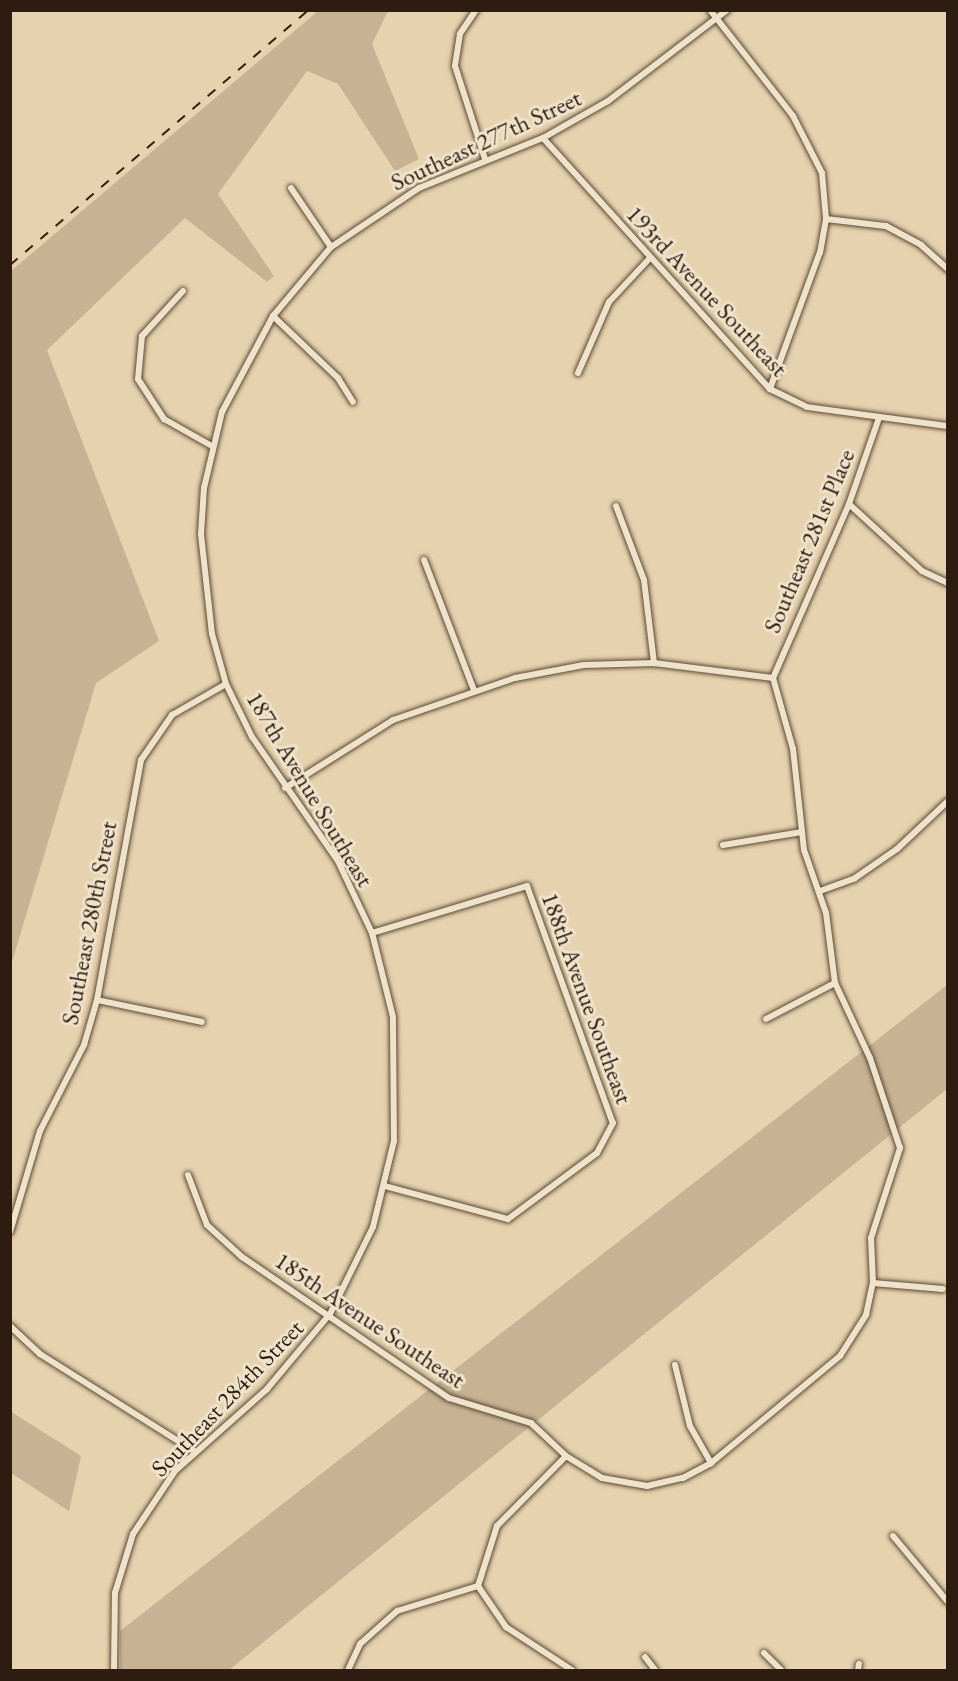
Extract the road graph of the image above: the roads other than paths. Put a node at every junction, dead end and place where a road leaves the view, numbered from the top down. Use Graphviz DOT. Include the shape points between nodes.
graph roads {
  1 [pos="476,10"];
  2 [pos="710,10"];
  3 [pos="727,10"];
  4 [pos="716,19"];
  5 [pos="543,138"];
  6 [pos="485,159"];
  7 [pos="291,188"];
  8 [pos="826,219"];
  9 [pos="331,248"];
  10 [pos="649,259"];
  11 [pos="948,269"];
  12 [pos="183,291"];
  13 [pos="273,316"];
  14 [pos="578,373"];
  15 [pos="770,389"];
  16 [pos="353,402"];
  17 [pos="879,418"];
  18 [pos="948,426"];
  19 [pos="212,446"];
  20 [pos="849,504"];
  21 [pos="616,506"];
  22 [pos="424,560"];
  23 [pos="948,583"];
  24 [pos="654,663"];
  25 [pos="773,678"];
  26 [pos="226,684"];
  27 [pos="474,690"];
  28 [pos="285,788"];
  29 [pos="948,801"];
  30 [pos="801,831"];
  31 [pos="723,845"];
  32 [pos="820,891"];
  33 [pos="372,933"];
  34 [pos="835,983"];
  35 [pos="97,1000"];
  36 [pos="766,1019"];
  37 [pos="202,1023"];
  38 [pos="188,1175"];
  39 [pos="385,1186"];
  40 [pos="10,1233"];
  41 [pos="873,1283"];
  42 [pos="943,1288"];
  43 [pos="330,1314"];
  44 [pos="10,1326"];
  45 [pos="675,1365"];
  46 [pos="194,1451"];
  47 [pos="566,1456"];
  48 [pos="711,1463"];
  49 [pos="893,1536"];
  50 [pos="478,1586"];
  51 [pos="948,1602"];
  52 [pos="764,1653"];
  53 [pos="645,1657"];
  54 [pos="114,1671"];
  55 [pos="348,1671"];
  56 [pos="572,1671"];
  57 [pos="655,1671"];
  58 [pos="781,1671"];
  1 -- 6 [label="street" via="460,34 455,66"];
  2 -- 4 [label="street"];
  3 -- 4 [label="street, Southeast 277th Street"];
  4 -- 5 [label="street, Southeast 277th Street" via="608,101"];
  4 -- 8 [label="street" via="810,142 822,173"];
  5 -- 6 [label="street, Southeast 277th Street"];
  5 -- 10 [label="street, 193rd Avenue Southeast"];
  6 -- 9 [label="street, Southeast 277th Street" via="390,204"];
  7 -- 9 [label="street"];
  8 -- 11 [label="street" via="886,226 921,245"];
  8 -- 15 [label="street" via="813,273"];
  9 -- 13 [label="street, Southeast 277th Street"];
  10 -- 14 [label="street" via="601,316"];
  10 -- 15 [label="street, 193rd Avenue Southeast"];
  12 -- 19 [label="street" via="142,336 138,379 164,420"];
  13 -- 16 [label="street" via="338,378"];
  13 -- 19 [label="street, 187th Avenue Southeast" via="239,375"];
  15 -- 17 [label="street, 193rd Avenue Southeast" via="807,407"];
  17 -- 18 [label="street, 193rd Avenue Southeast"];
  17 -- 20 [label="street, Southeast 281st Place"];
  19 -- 26 [label="street, 187th Avenue Southeast" via="201,534 212,634"];
  20 -- 23 [label="street" via="922,571"];
  20 -- 25 [label="street, Southeast 281st Place"];
  21 -- 24 [label="street" via="644,580"];
  22 -- 27 [label="street"];
  24 -- 25 [label="street"];
  24 -- 27 [label="street" via="585,665"];
  25 -- 30 [label="street" via="793,749"];
  26 -- 28 [label="street, 187th Avenue Southeast" via="252,737"];
  26 -- 35 [label="street, Southeast 280th Street" via="185,705 146,748 128,809"];
  27 -- 28 [label="street" via="393,720"];
  28 -- 33 [label="street, 187th Avenue Southeast" via="338,861"];
  29 -- 32 [label="street" via="897,849 855,878"];
  30 -- 31 [label="street"];
  30 -- 32 [label="street"];
  32 -- 34 [label="street"];
  33 -- 39 [label="street, 187th Avenue Southeast" via="393,1017 397,1062 394,1141"];
  33 -- 39 [label="street, 188th Avenue Southeast" via="527,886 613,1123 597,1153 508,1219"];
  34 -- 36 [label="street"];
  34 -- 41 [label="street, 185th Avenue Southeast" via="870,1058 900,1148 871,1238"];
  35 -- 37 [label="street"];
  35 -- 40 [label="street, Southeast 280th Street" via="84,1045 40,1131"];
  38 -- 43 [label="street, 185th Avenue Southeast" via="196,1203 222,1240"];
  39 -- 43 [label="street, Southeast 284th Street" via="373,1227"];
  41 -- 42 [label="street"];
  41 -- 48 [label="street, 185th Avenue Southeast" via="864,1322 840,1356"];
  43 -- 46 [label="street, Southeast 284th Street" via="267,1389"];
  43 -- 47 [label="street, 185th Avenue Southeast" via="450,1398 531,1423"];
  44 -- 46 [label="street" via="40,1354"];
  45 -- 48 [label="street" via="690,1426"];
  46 -- 54 [label="street, Southeast 284th Street" via="133,1534 115,1593"];
  47 -- 48 [label="street, 185th Avenue Southeast" via="602,1478 629,1485 683,1478"];
  47 -- 50 [label="street" via="497,1526"];
  49 -- 51 [label="street"];
  50 -- 55 [label="street" via="397,1611 360,1644"];
  50 -- 56 [label="street" via="506,1627"];
  52 -- 58 [label="street"];
  53 -- 57 [label="street"];
}
